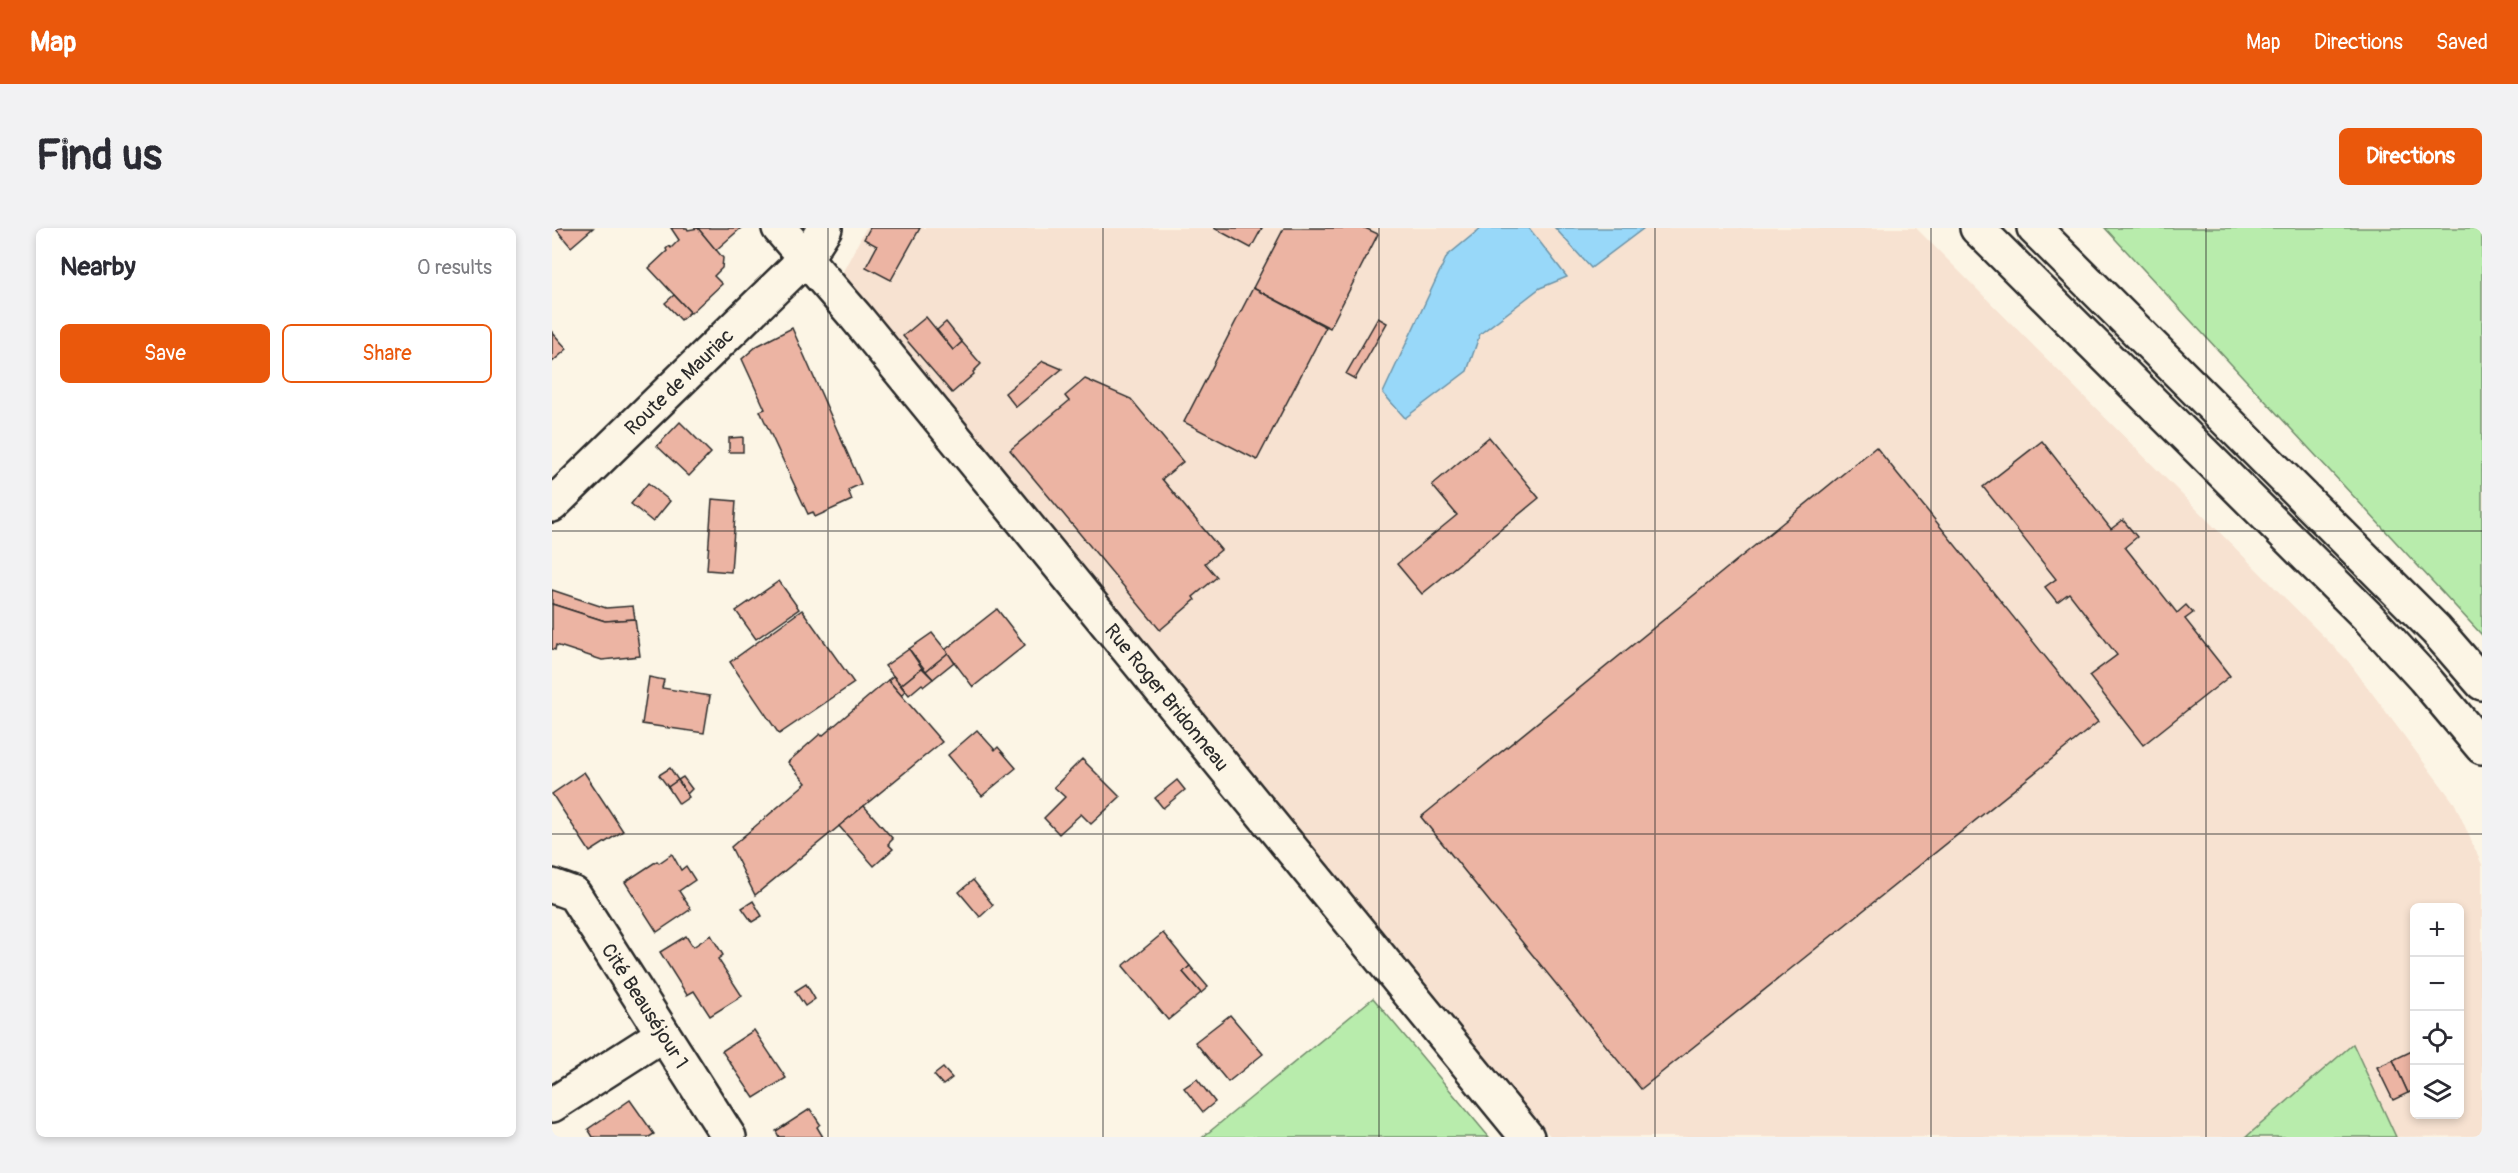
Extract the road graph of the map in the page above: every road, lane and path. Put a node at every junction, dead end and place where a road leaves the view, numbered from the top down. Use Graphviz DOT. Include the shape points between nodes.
graph roads {
  1 [pos="779,228"];
  2 [pos="825,228"];
  3 [pos="1977,228"];
  4 [pos="2034,228"];
  5 [pos="805,258"];
  6 [pos="552,505"];
  7 [pos="2482,683"];
  8 [pos="2482,747"];
  9 [pos="552,886"];
  10 [pos="663,1034"];
  11 [pos="552,1105"];
  12 [pos="729,1137"];
  13 [pos="1527,1137"];
  1 -- 5 [label="main road, Rue Roger Bridonneau"];
  2 -- 5 [label="main road, Route de Mauriac"];
  3 -- 8 [label="main road" via="2366,615"];
  4 -- 7 [label="main road" via="2436,630"];
  5 -- 6 [label="main road, Route de Mauriac"];
  5 -- 13 [label="main road, Rue Roger Bridonneau"];
  9 -- 10 [label="main road, Cité Beauséjour 1" via="574,894"];
  10 -- 11 [label="main road"];
  10 -- 12 [label="main road, Cité Beauséjour 1"];
}
